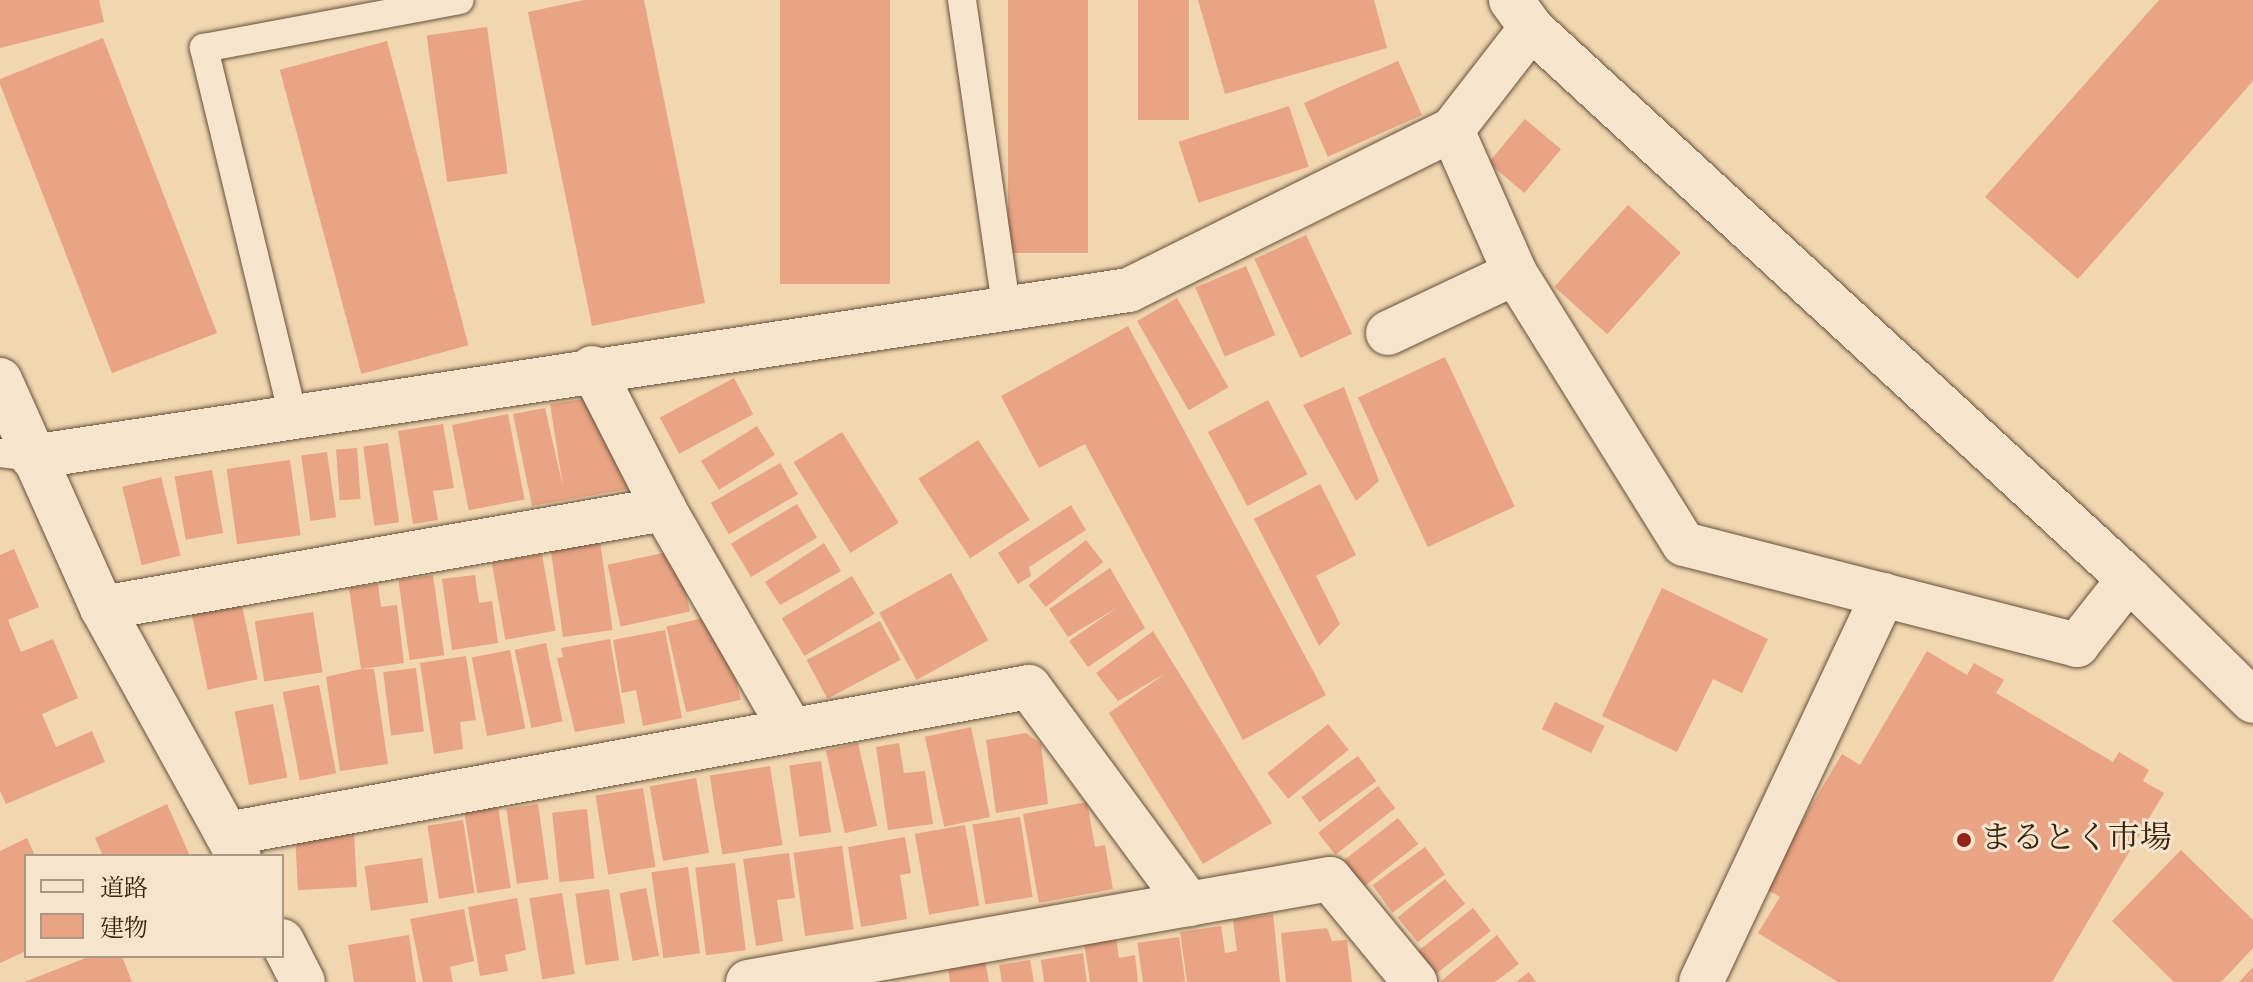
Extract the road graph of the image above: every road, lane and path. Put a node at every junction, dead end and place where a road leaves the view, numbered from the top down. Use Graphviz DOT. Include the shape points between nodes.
graph roads {
  1 [pos="460,0"];
  2 [pos="962,0"];
  3 [pos="1521,14"];
  4 [pos="1452,130"];
  5 [pos="1515,273"];
  6 [pos="1006,307"];
  7 [pos="1388,333"];
  8 [pos="592,368"];
  9 [pos="0,380"];
  10 [pos="293,416"];
  11 [pos="16,455"];
  12 [pos="664,509"];
  13 [pos="2129,579"];
  14 [pos="1883,595"];
  15 [pos="102,608"];
  16 [pos="2253,701"];
  17 [pos="791,730"];
  18 [pos="233,845"];
  19 [pos="1189,904"];
  20 [pos="284,945"];
  21 [pos="303,982"];
  22 [pos="748,982"];
  23 [pos="1415,982"];
  24 [pos="1701,982"];
  1 -- 10 [label="lane" via="204,48"];
  2 -- 6 [label="lane"];
  3 -- 4 [label="street"];
  3 -- 13 [label="street"];
  4 -- 5 [label="street"];
  4 -- 6 [label="street" via="1129,290"];
  5 -- 7 [label="street"];
  5 -- 14 [label="street" via="1684,544"];
  6 -- 8 [label="street"];
  8 -- 10 [label="street"];
  8 -- 12 [label="street"];
  9 -- 11 [label="street"];
  10 -- 11 [label="street"];
  11 -- 15 [label="street"];
  12 -- 15 [label="street"];
  12 -- 17 [label="street"];
  13 -- 14 [label="street" via="2077,645"];
  13 -- 16 [label="street"];
  14 -- 24 [label="street"];
  15 -- 18 [label="street"];
  17 -- 18 [label="street"];
  17 -- 19 [label="street" via="1029,687"];
  19 -- 22 [label="street"];
  19 -- 23 [label="street" via="1330,879"];
  20 -- 21 [label="street"];
}
